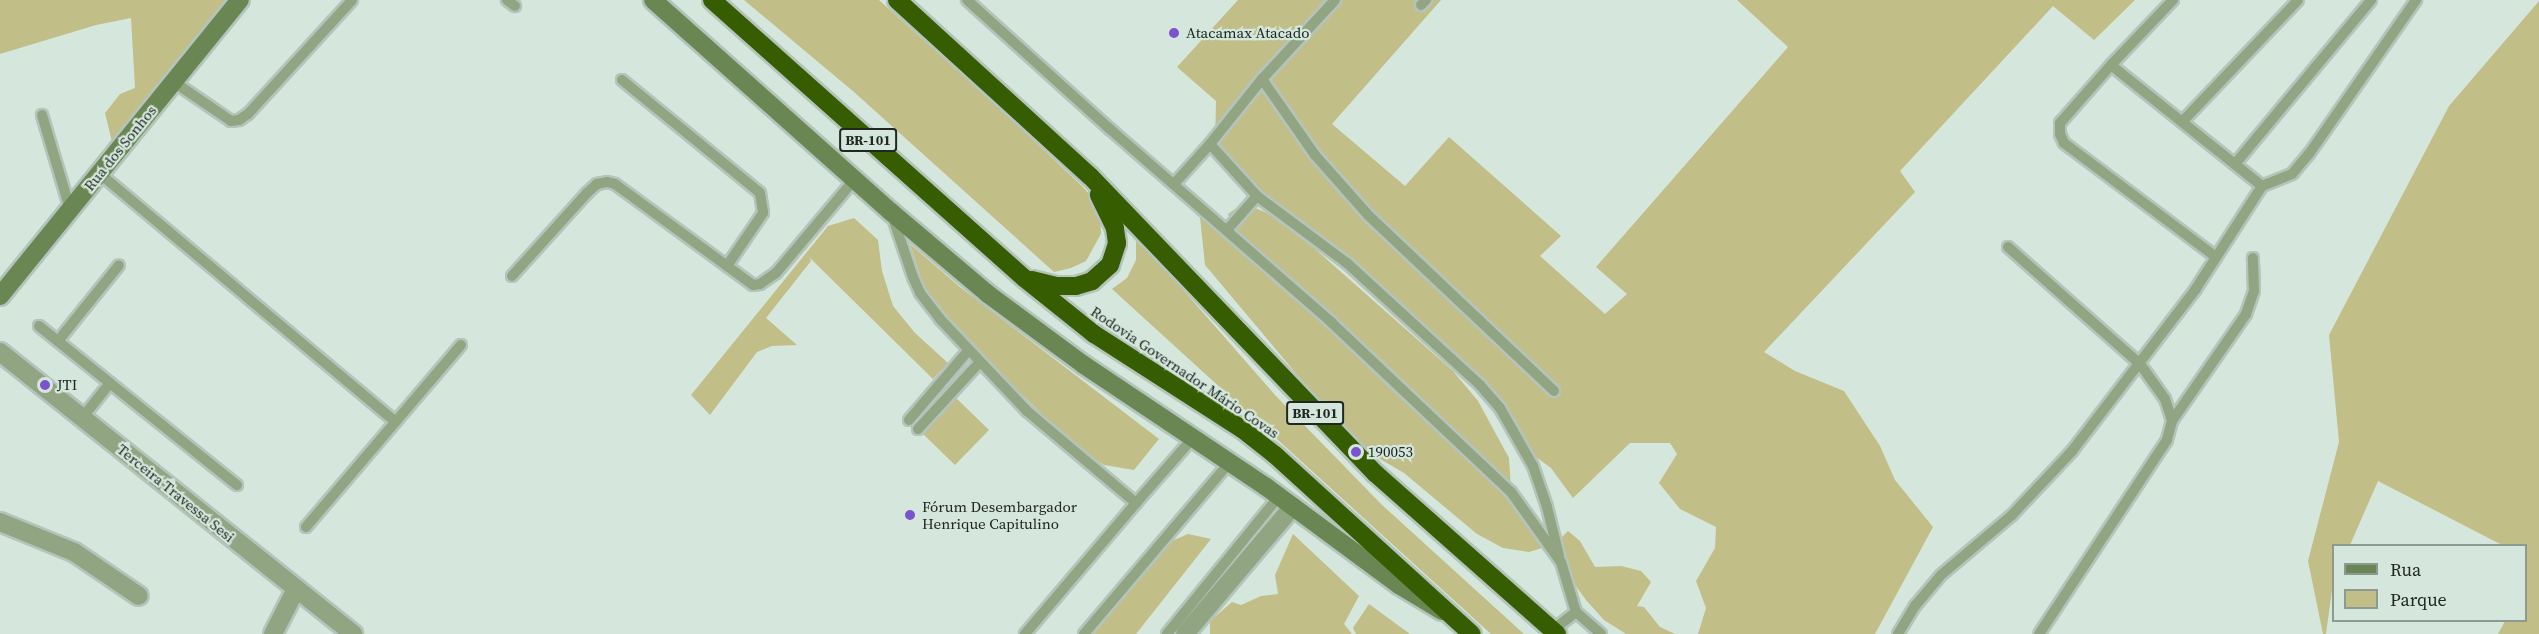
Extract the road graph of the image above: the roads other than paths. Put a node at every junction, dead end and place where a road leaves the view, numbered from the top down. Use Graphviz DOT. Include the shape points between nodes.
graph roads {
  1 [pos="240,0"];
  2 [pos="352,0"];
  3 [pos="653,0"];
  4 [pos="712,0"];
  5 [pos="897,0"];
  6 [pos="967,0"];
  7 [pos="1335,0"];
  8 [pos="2174,0"];
  9 [pos="2298,0"];
  10 [pos="2371,0"];
  11 [pos="2416,0"];
  12 [pos="2111,65"];
  13 [pos="1262,79"];
  14 [pos="622,80"];
  15 [pos="174,82"];
  16 [pos="42,116"];
  17 [pos="2182,122"];
  18 [pos="1210,144"];
  19 [pos="2235,164"];
  20 [pos="99,173"];
  21 [pos="1090,176"];
  22 [pos="855,179"];
  23 [pos="1174,184"];
  24 [pos="2262,186"];
  25 [pos="1257,196"];
  26 [pos="70,209"];
  27 [pos="891,212"];
  28 [pos="1227,230"];
  29 [pos="2008,247"];
  30 [pos="2216,257"];
  31 [pos="2253,258"];
  32 [pos="118,265"];
  33 [pos="727,266"];
  34 [pos="512,276"];
  35 [pos="1024,278"];
  36 [pos="0,296"];
  37 [pos="39,326"];
  38 [pos="58,341"];
  39 [pos="461,345"];
  40 [pos="0,351"];
  41 [pos="968,351"];
  42 [pos="979,363"];
  43 [pos="2140,364"];
  44 [pos="110,383"];
  45 [pos="942,383"];
  46 [pos="1554,391"];
  47 [pos="952,392"];
  48 [pos="82,418"];
  49 [pos="909,420"];
  50 [pos="395,421"];
  51 [pos="2172,421"];
  52 [pos="918,429"];
  53 [pos="1193,438"];
  54 [pos="1230,462"];
  55 [pos="237,485"];
  56 [pos="1286,501"];
  57 [pos="1136,503"];
  58 [pos="0,522"];
  59 [pos="306,527"];
  60 [pos="1561,562"];
  61 [pos="296,589"];
  62 [pos="139,596"];
  63 [pos="1576,612"];
  64 [pos="1456,619"];
  65 [pos="1555,632"];
  66 [pos="273,634"];
  67 [pos="353,634"];
  68 [pos="1025,634"];
  69 [pos="1084,634"];
  70 [pos="1167,634"];
  71 [pos="1185,634"];
  72 [pos="1472,634"];
  73 [pos="1601,634"];
  74 [pos="1898,634"];
  75 [pos="2039,634"];
  1 -- 15 [label="main road, Rua dos Sonhos"];
  2 -- 15 [label="lane" via="239,120 231,121"];
  3 -- 22 [label="main road"];
  4 -- 35 [label="highway, Rodovia Governador Mário Covas / BR-101"];
  5 -- 21 [label="highway, BR-101"];
  6 -- 23 [label="lane"];
  7 -- 13 [label="lane"];
  8 -- 12 [label="lane"];
  9 -- 17 [label="lane"];
  10 -- 19 [label="lane"];
  11 -- 24 [label="lane" via="2309,154 2292,174"];
  12 -- 17 [label="lane"];
  12 -- 30 [label="lane" via="2060,123 2064,143"];
  13 -- 18 [label="lane"];
  13 -- 46 [label="lane" via="1315,155 1368,215"];
  14 -- 33 [label="lane" via="760,193 763,213"];
  15 -- 20 [label="main road, Rua dos Sonhos"];
  16 -- 26 [label="lane"];
  17 -- 19 [label="lane"];
  18 -- 23 [label="lane"];
  18 -- 25 [label="lane"];
  19 -- 24 [label="lane"];
  20 -- 26 [label="main road, Rua dos Sonhos"];
  20 -- 50 [label="lane"];
  21 -- 35 [label="highway" via="1115,228 1117,243 1110,265 1092,280 1076,286 1056,286"];
  21 -- 65 [label="highway, BR-101" via="1376,474"];
  22 -- 27 [label="main road"];
  22 -- 33 [label="lane" via="770,280 753,285"];
  23 -- 28 [label="lane"];
  24 -- 30 [label="lane"];
  25 -- 28 [label="lane"];
  25 -- 60 [label="lane" via="1347,263 1500,408 1533,466"];
  26 -- 36 [label="main road, Rua dos Sonhos"];
  27 -- 41 [label="lane" via="920,293"];
  27 -- 53 [label="main road" via="1033,327"];
  28 -- 60 [label="lane" via="1511,492"];
  29 -- 43 [label="lane"];
  30 -- 43 [label="lane"];
  31 -- 51 [label="lane" via="2254,291 2246,314"];
  32 -- 38 [label="lane"];
  33 -- 34 [label="lane" via="607,182 597,184 587,193"];
  35 -- 64 [label="highway, Rodovia Governador Mário Covas / BR-101" via="1094,334 1242,429 1275,455"];
  37 -- 38 [label="lane"];
  38 -- 44 [label="lane"];
  39 -- 50 [label="lane"];
  40 -- 48 [label="street, Terceira Travessa Sesi"];
  41 -- 42 [label="lane"];
  41 -- 45 [label="lane"];
  42 -- 47 [label="lane"];
  42 -- 57 [label="lane" via="1028,411"];
  43 -- 51 [label="lane" via="2165,399"];
  43 -- 74 [label="lane" via="2072,451 2012,515 1941,575"];
  44 -- 48 [label="lane"];
  44 -- 55 [label="lane"];
  45 -- 47 [label="lane"];
  45 -- 49 [label="lane"];
  47 -- 52 [label="lane"];
  48 -- 61 [label="street, Terceira Travessa Sesi"];
  50 -- 59 [label="lane"];
  51 -- 75 [label="lane" via="2167,440"];
  53 -- 54 [label="main road"];
  53 -- 57 [label="lane"];
  54 -- 56 [label="main road"];
  54 -- 69 [label="lane"];
  56 -- 64 [label="main road" via="1399,585"];
  56 -- 70 [label="lane"];
  56 -- 71 [label="street"];
  57 -- 68 [label="lane"];
  58 -- 62 [label="street" via="74,552"];
  60 -- 63 [label="lane"];
  61 -- 66 [label="street"];
  61 -- 67 [label="street, Terceira Travessa Sesi"];
  63 -- 65 [label="lane"];
  63 -- 73 [label="lane"];
  64 -- 72 [label="highway, Rodovia Governador Mário Covas / BR-101"];
}
